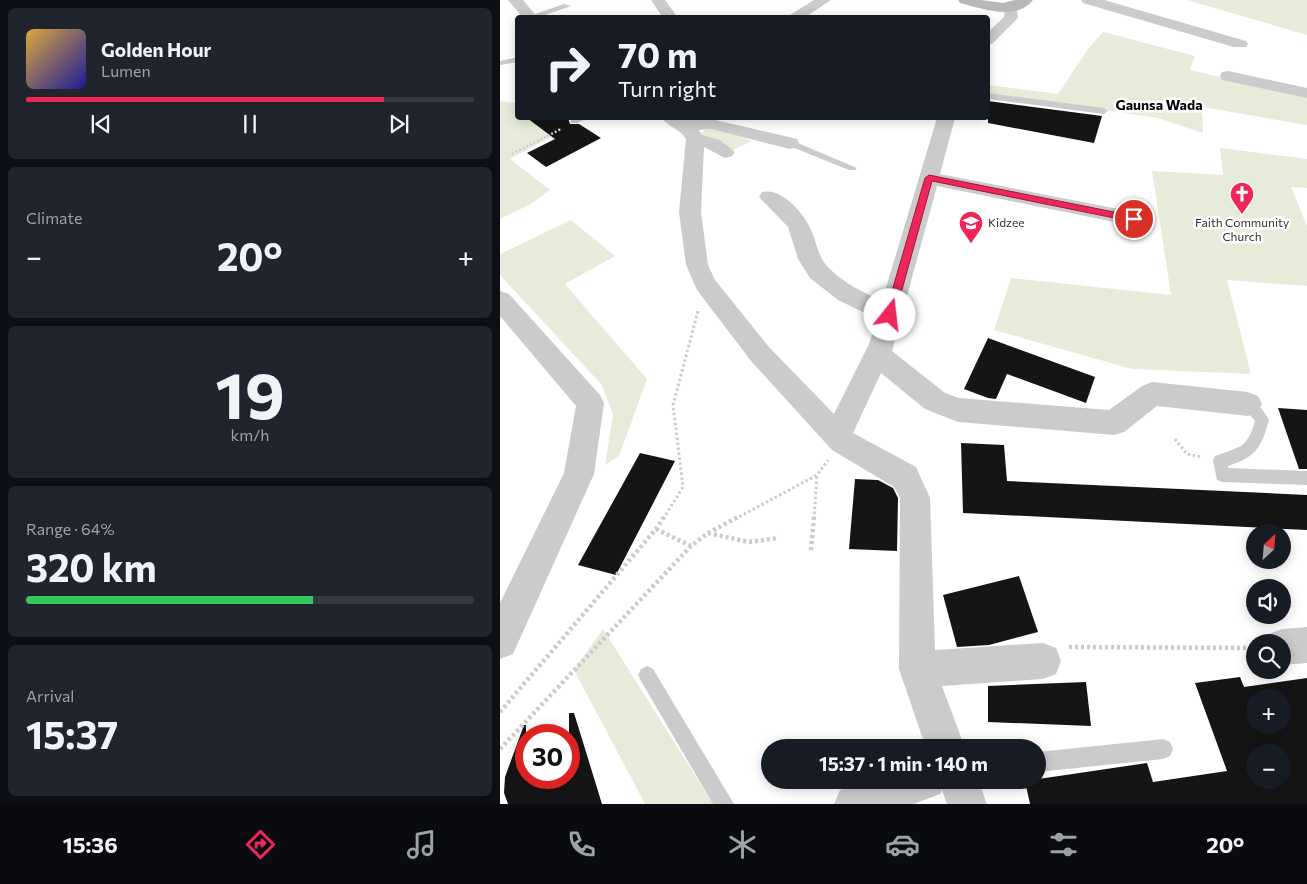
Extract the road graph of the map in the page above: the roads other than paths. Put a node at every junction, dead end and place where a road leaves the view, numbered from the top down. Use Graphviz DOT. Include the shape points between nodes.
graph roads {
  1 [pos="516,0"];
  2 [pos="658,0"];
  3 [pos="824,0"];
  4 [pos="965,0"];
  5 [pos="1026,0"];
  6 [pos="1088,0"];
  7 [pos="567,6"];
  8 [pos="1010,8"];
  9 [pos="529,15"];
  10 [pos="538,15"];
  11 [pos="669,15"];
  12 [pos="798,15"];
  13 [pos="990,38"];
  14 [pos="1240,44"];
  15 [pos="515,60"];
  16 [pos="500,63"];
  17 [pos="1228,76"];
  18 [pos="1307,93"];
  19 [pos="990,96"];
  20 [pos="1104,111"];
  21 [pos="945,120"];
  22 [pos="684,128"];
  23 [pos="790,143"];
  24 [pos="725,152"];
  25 [pos="852,168"];
  26 [pos="929,178"];
  27 [pos="769,197"];
  28 [pos="1134,219"];
  29 [pos="500,300"];
  30 [pos="890,315"];
  31 [pos="877,354"];
  32 [pos="1248,404"];
  33 [pos="839,437"];
  34 [pos="1307,478"];
  35 [pos="500,641"];
  36 [pos="1307,645"];
  37 [pos="1291,646"];
  38 [pos="1043,660"];
  39 [pos="917,669"];
  40 [pos="647,675"];
  41 [pos="943,739"];
  42 [pos="1163,749"];
  43 [pos="1046,761"];
  44 [pos="899,789"];
  45 [pos="961,789"];
  46 [pos="724,804"];
  47 [pos="854,804"];
  48 [pos="967,804"];
  1 -- 9 [label="street"];
  2 -- 11 [label="street"];
  3 -- 12 [label="street"];
  4 -- 8 [label="main road"];
  5 -- 8 [label="main road"];
  6 -- 14 [label="street"];
  7 -- 10 [label="lane"];
  8 -- 13 [label="street" via="1011,18"];
  15 -- 16 [label="lane"];
  17 -- 18 [label="street"];
  19 -- 20 [label="lane"];
  21 -- 26 [label="street"];
  22 -- 23 [label="street" via="711,124"];
  22 -- 24 [label="street"];
  22 -- 33 [label="street" via="697,265 705,284 760,354"];
  23 -- 25 [label="lane"];
  26 -- 28 [label="street"];
  26 -- 30 [label="street"];
  27 -- 30 [label="street" via="790,214 803,236 811,262 826,280"];
  29 -- 35 [label="street" via="590,403 579,474"];
  30 -- 31 [label="street"];
  31 -- 32 [label="street" via="935,401 958,410 1114,423 1152,394"];
  31 -- 33 [label="street"];
  32 -- 34 [label="lane" via="1262,420 1255,444 1239,456 1220,460 1222,475"];
  33 -- 39 [label="street" via="905,477 916,498"];
  36 -- 37 [label="street"];
  38 -- 39 [label="street"];
  39 -- 41 [label="street"];
  40 -- 46 [label="lane"];
  42 -- 43 [label="lane"];
  44 -- 47 [label="street"];
  45 -- 48 [label="street"];
}
